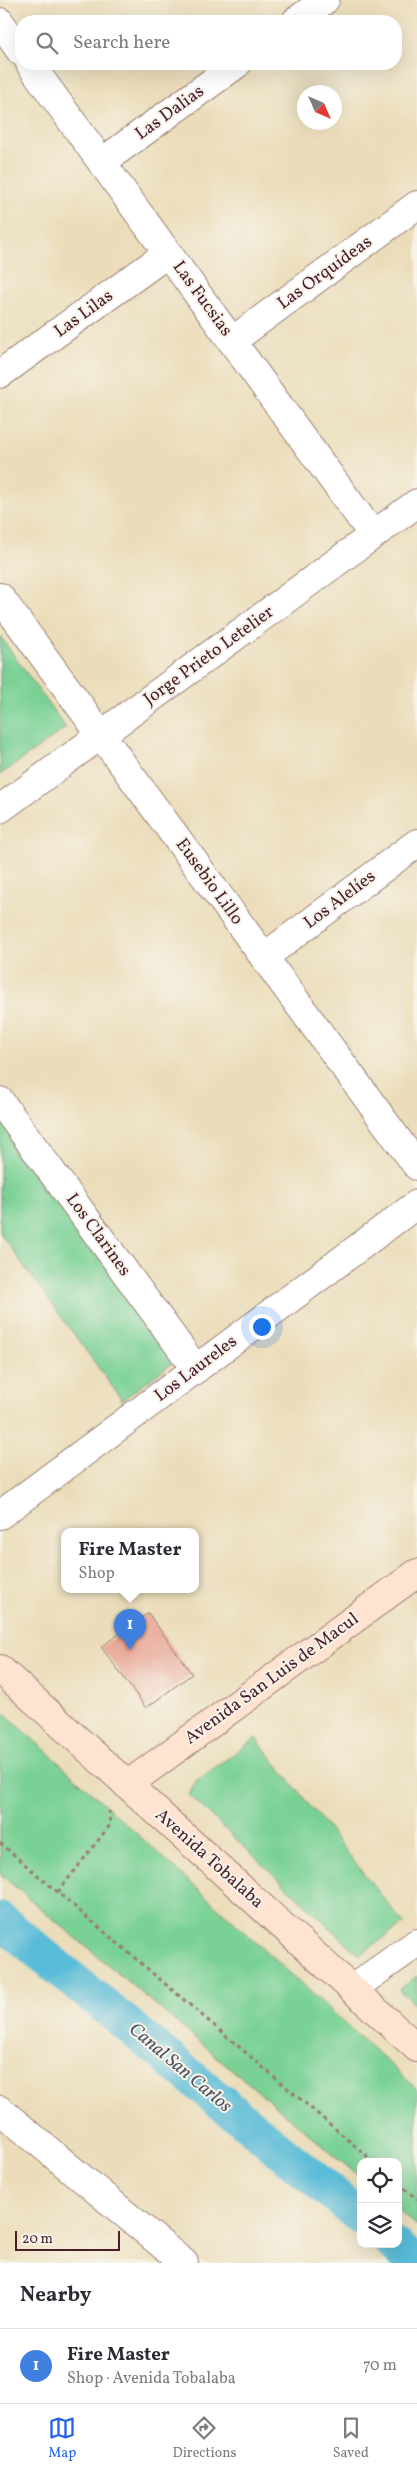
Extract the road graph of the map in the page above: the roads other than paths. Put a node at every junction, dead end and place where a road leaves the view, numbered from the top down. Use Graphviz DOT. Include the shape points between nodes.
graph roads {
  1 [pos="325,0"];
  2 [pos="304,15"];
  3 [pos="0,22"];
  4 [pos="15,43"];
  5 [pos="34,70"];
  6 [pos="230,70"];
  7 [pos="102,162"];
  8 [pos="417,205"];
  9 [pos="168,253"];
  10 [pos="232,341"];
  11 [pos="0,374"];
  12 [pos="417,503"];
  13 [pos="373,535"];
  14 [pos="0,597"];
  15 [pos="101,735"];
  16 [pos="0,809"];
  17 [pos="417,844"];
  18 [pos="264,957"];
  19 [pos="0,1101"];
  20 [pos="417,1165"];
  21 [pos="417,1204"];
  22 [pos="196,1369"];
  23 [pos="0,1515"];
  24 [pos="417,1573"];
  25 [pos="0,1670"];
  26 [pos="127,1785"];
  27 [pos="417,1943"];
  28 [pos="352,1989"];
  29 [pos="417,2048"];
  30 [pos="0,2110"];
  31 [pos="184,2263"];
  1 -- 2 [label="street"];
  3 -- 4 [label="street"];
  5 -- 7 [label="street, Las Fucsias"];
  6 -- 7 [label="street, Las Dalias"];
  7 -- 9 [label="street, Las Fucsias"];
  8 -- 10 [label="street, Las Orquídeas"];
  9 -- 10 [label="street, Las Fucsias"];
  9 -- 11 [label="street, Las Lilas"];
  10 -- 13 [label="street, Las Fucsias"];
  12 -- 13 [label="street, Jorge Prieto Letelier"];
  13 -- 15 [label="street, Jorge Prieto Letelier"];
  14 -- 15 [label="street, Eusebio Lillo"];
  15 -- 16 [label="street, Jorge Prieto Letelier"];
  15 -- 18 [label="street, Eusebio Lillo"];
  17 -- 18 [label="street, Los Alelíes"];
  18 -- 20 [label="street, Eusebio Lillo"];
  19 -- 22 [label="street, Los Clarines"];
  21 -- 22 [label="street, Los Laureles"];
  22 -- 23 [label="street, Los Laureles"];
  24 -- 26 [label="main road, Avenida San Luis de Macul"];
  25 -- 26 [label="main road, Avenida Tobalaba"];
  26 -- 28 [label="main road, Avenida Tobalaba"];
  27 -- 28 [label="street"];
  28 -- 29 [label="main road, Avenida Tobalaba"];
  30 -- 31 [label="street"];
}
